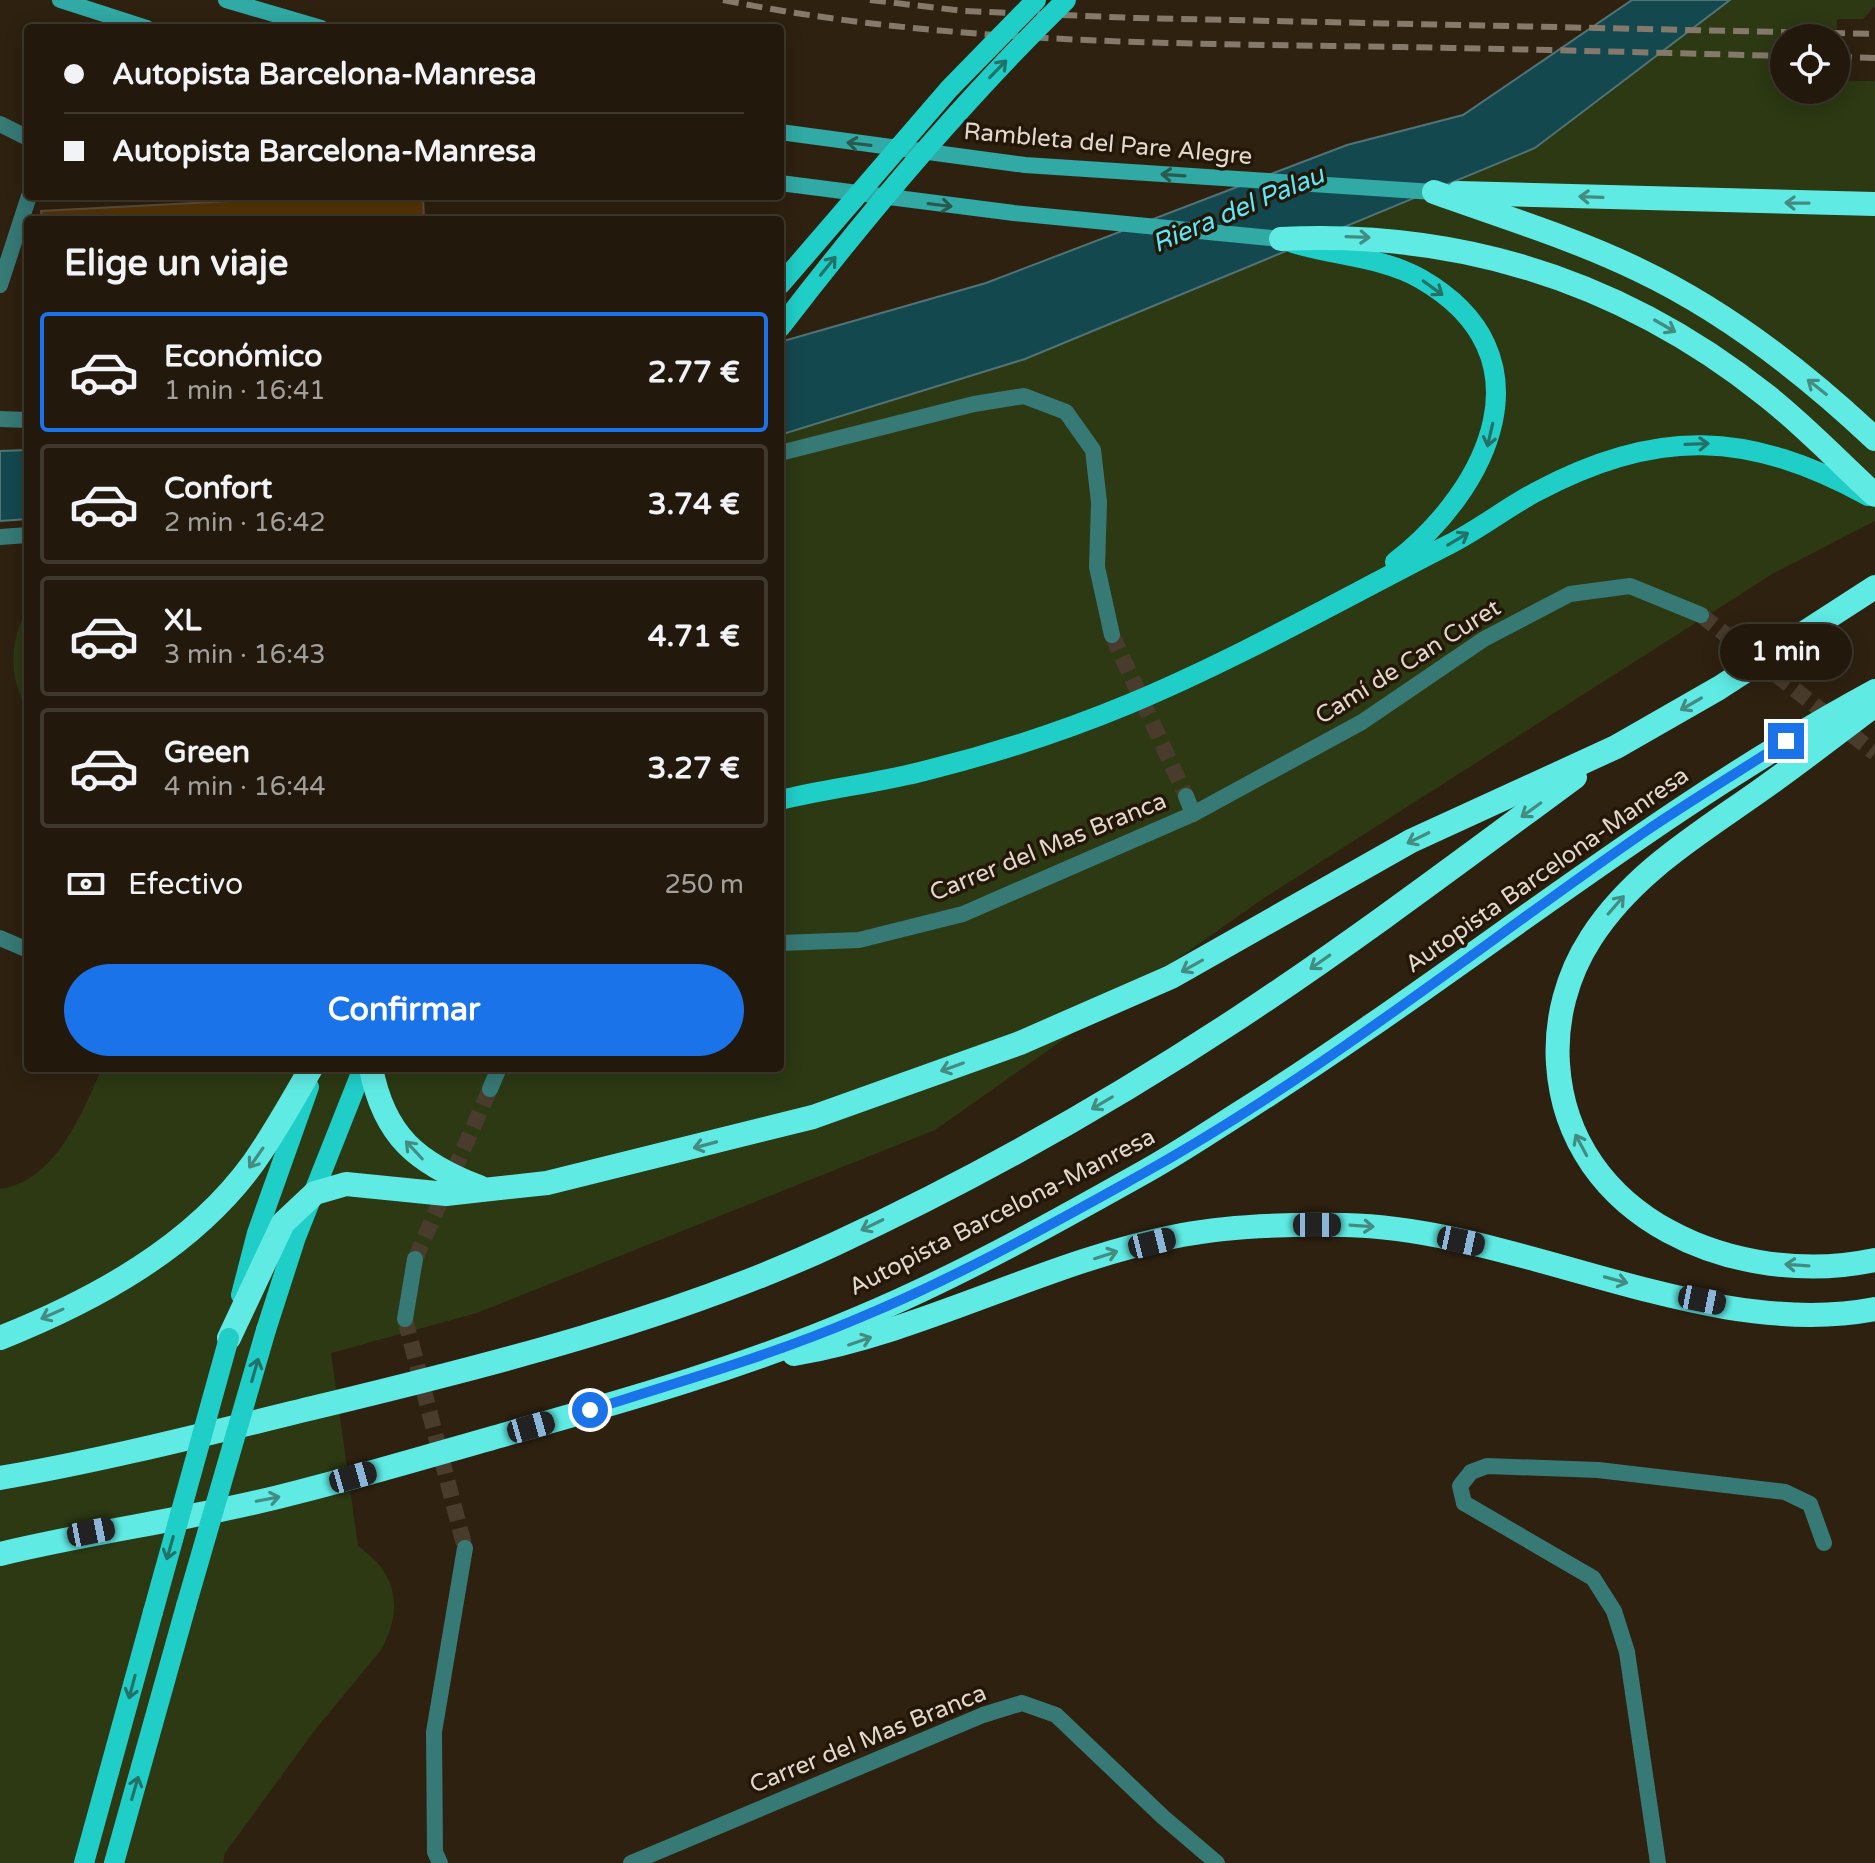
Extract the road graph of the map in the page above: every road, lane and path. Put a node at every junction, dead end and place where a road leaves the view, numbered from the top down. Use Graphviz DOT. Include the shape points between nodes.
graph roads {
  1 [pos="60,0"];
  2 [pos="226,0"];
  3 [pos="1036,0"];
  4 [pos="1066,0"];
  5 [pos="135,24"];
  6 [pos="307,24"];
  7 [pos="0,124"];
  8 [pos="784,133"];
  9 [pos="24,136"];
  10 [pos="784,184"];
  11 [pos="1434,192"];
  12 [pos="28,200"];
  13 [pos="1875,204"];
  14 [pos="1281,239"];
  15 [pos="784,280"];
  16 [pos="0,285"];
  17 [pos="784,323"];
  18 [pos="0,419"];
  19 [pos="24,420"];
  20 [pos="1875,439"];
  21 [pos="784,452"];
  22 [pos="1875,497"];
  23 [pos="24,535"];
  24 [pos="0,537"];
  25 [pos="1364,587"];
  26 [pos="1875,587"];
  27 [pos="1701,615"];
  28 [pos="1112,635"];
  29 [pos="1875,691"];
  30 [pos="1875,705"];
  31 [pos="1616,747"];
  32 [pos="1186,796"];
  33 [pos="784,797"];
  34 [pos="1193,814"];
  35 [pos="0,938"];
  36 [pos="784,943"];
  37 [pos="24,948"];
  38 [pos="311,1072"];
  39 [pos="313,1072"];
  40 [pos="361,1072"];
  41 [pos="372,1072"];
  42 [pos="497,1072"];
  43 [pos="490,1089"];
  44 [pos="481,1188"];
  45 [pos="315,1193"];
  46 [pos="415,1259"];
  47 [pos="1875,1260"];
  48 [pos="1875,1309"];
  49 [pos="405,1319"];
  50 [pos="0,1338"];
  51 [pos="229,1338"];
  52 [pos="729,1366"];
  53 [pos="0,1478"];
  54 [pos="1824,1543"];
  55 [pos="465,1548"];
  56 [pos="0,1554"];
  57 [pos="84,1863"];
  58 [pos="114,1863"];
  59 [pos="440,1863"];
  60 [pos="631,1863"];
  61 [pos="1217,1863"];
  62 [pos="1658,1863"];
  1 -- 5 [label="main road"];
  2 -- 6 [label="main road"];
  3 -- 15 [label="main road, bridge" via="949,89"];
  17 -- 4 [label="main road, one-way, bridge" via="899,178"];
  7 -- 9 [label="street"];
  11 -- 8 [label="main road, Rambleta del Pare Alegre, one-way" via="1025,165"];
  10 -- 14 [label="main road, one-way"];
  13 -- 11 [label="highway, one-way"];
  20 -- 11 [label="highway, one-way" via="1835,401 1737,326 1625,264"];
  12 -- 16 [label="street"];
  14 -- 22 [label="highway, one-way" via="1387,238 1455,248 1595,292 1664,325 1768,396"];
  14 -- 25 [label="main road, one-way" via="1378,262 1424,281 1466,317 1489,358 1496,390 1494,419 1472,480 1414,548"];
  18 -- 19 [label="street"];
  21 -- 28 [label="street" via="1024,396 1066,412 1093,450 1099,502 1097,567"];
  25 -- 22 [label="main road, one-way" via="1566,478 1658,448 1716,444 1754,449 1799,462"];
  23 -- 24 [label="street"];
  25 -- 33 [label="main road" via="1187,679 1077,724 929,770"];
  26 -- 31 [label="highway, one-way"];
  27 -- 34 [label="street, Camí de Can Curet" via="1630,586 1570,594 1484,639 1362,722"];
  29 -- 52 [label="highway, Autopista Barcelona-Manresa" via="1659,823 1456,968 1145,1172 859,1318"];
  47 -- 30 [label="highway, one-way" via="1803,1266 1758,1262 1689,1243 1644,1218 1603,1180 1573,1131 1562,1101 1557,1049 1575,967 1624,896 1688,839"];
  31 -- 44 [label="highway, one-way" via="1411,841 1171,977 1020,1043 813,1117 547,1183"];
  31 -- 53 [label="highway, one-way" via="1240,1017 1093,1109 830,1246 682,1303 506,1361 86,1463"];
  32 -- 34 [label="street"];
  34 -- 36 [label="street, Carrer del Mas Branca" via="963,914 859,940"];
  35 -- 37 [label="street"];
  38 -- 50 [label="highway, one-way" via="253,1164 189,1231 86,1299"];
  39 -- 51 [label="main road" via="257,1233"];
  40 -- 45 [label="main road"];
  44 -- 41 [label="highway, one-way" via="438,1171 415,1154 378,1098"];
  42 -- 43 [label="street"];
  44 -- 45 [label="highway" via="446,1194 346,1184"];
  45 -- 51 [label="highway" via="283,1223"];
  58 -- 45 [label="main road, one-way, bridge" via="266,1330"];
  46 -- 49 [label="street"];
  52 -- 48 [label="highway, one-way" via="849,1345 1121,1250 1182,1235 1264,1226 1348,1225 1434,1236 1732,1306 1830,1314"];
  51 -- 57 [label="main road, one-way, bridge"];
  56 -- 52 [label="highway, Autopista Barcelona-Manresa, one-way" via="293,1494"];
  54 -- 62 [label="street" via="1810,1504 1785,1492 1609,1471 1487,1466 1471,1472 1460,1486 1464,1503 1593,1578 1614,1611 1627,1652"];
  55 -- 59 [label="street" via="434,1732 435,1852"];
  60 -- 61 [label="street, Carrer del Mas Branca" via="1022,1703 1056,1715"];
}
